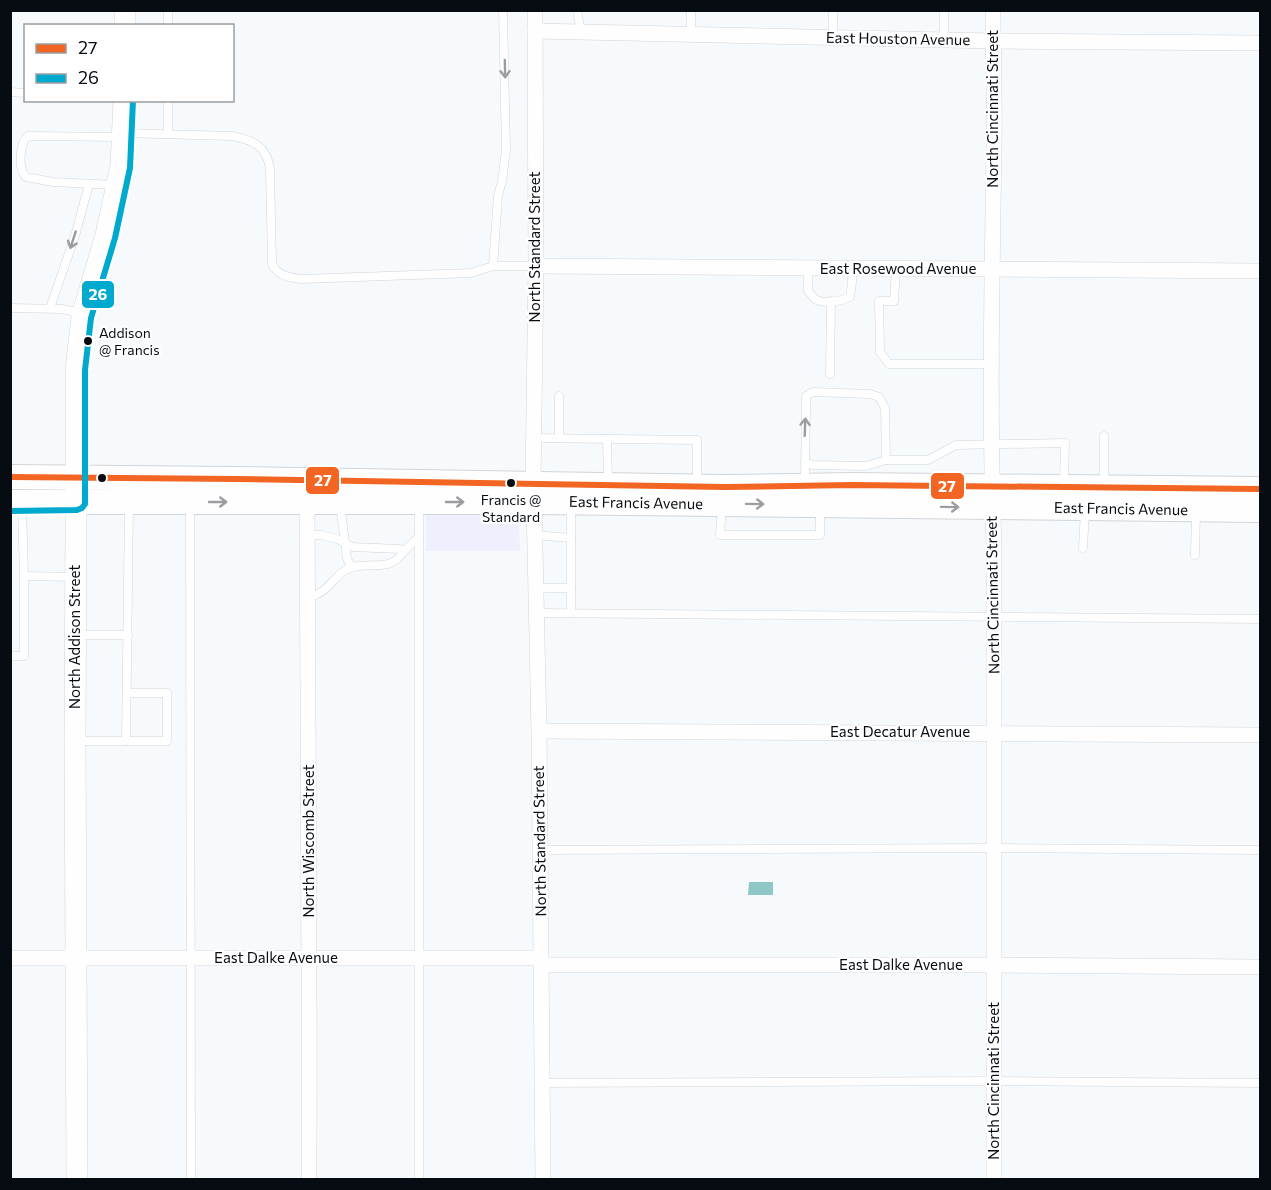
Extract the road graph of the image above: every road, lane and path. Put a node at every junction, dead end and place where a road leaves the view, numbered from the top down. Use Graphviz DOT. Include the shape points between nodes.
graph roads {
  1 [pos="503,10"];
  2 [pos="535,10"];
  3 [pos="577,10"];
  4 [pos="691,10"];
  5 [pos="833,10"];
  6 [pos="944,10"];
  7 [pos="993,10"];
  8 [pos="535,31"];
  9 [pos="581,32"];
  10 [pos="691,34"];
  11 [pos="833,38"];
  12 [pos="944,39"];
  13 [pos="993,41"];
  14 [pos="1260,43"];
  15 [pos="124,102"];
  16 [pos="168,102"];
  17 [pos="168,134"];
  18 [pos="123,135"];
  19 [pos="89,184"];
  20 [pos="116,186"];
  21 [pos="494,266"];
  22 [pos="536,266"];
  23 [pos="991,268"];
  24 [pos="808,269"];
  25 [pos="852,269"];
  26 [pos="896,269"];
  27 [pos="1260,271"];
  28 [pos="831,301"];
  29 [pos="10,308"];
  30 [pos="50,308"];
  31 [pos="83,313"];
  32 [pos="990,364"];
  33 [pos="830,374"];
  34 [pos="559,396"];
  35 [pos="1104,436"];
  36 [pos="534,438"];
  37 [pos="558,438"];
  38 [pos="607,439"];
  39 [pos="990,444"];
  40 [pos="886,460"];
  41 [pos="851,475"];
  42 [pos="10,477"];
  43 [pos="811,484"];
  44 [pos="608,485"];
  45 [pos="698,486"];
  46 [pos="1064,488"];
  47 [pos="1104,488"];
  48 [pos="1260,489"];
  49 [pos="76,490"];
  50 [pos="533,493"];
  51 [pos="992,497"];
  52 [pos="129,501"];
  53 [pos="16,502"];
  54 [pos="190,502"];
  55 [pos="307,502"];
  56 [pos="340,502"];
  57 [pos="419,502"];
  58 [pos="571,502"];
  59 [pos="1085,508"];
  60 [pos="1196,509"];
  61 [pos="1260,510"];
  62 [pos="307,535"];
  63 [pos="534,535"];
  64 [pos="419,537"];
  65 [pos="571,538"];
  66 [pos="344,542"];
  67 [pos="1083,548"];
  68 [pos="404,551"];
  69 [pos="1195,555"];
  70 [pos="352,567"];
  71 [pos="24,576"];
  72 [pos="75,577"];
  73 [pos="536,588"];
  74 [pos="571,588"];
  75 [pos="307,599"];
  76 [pos="537,613"];
  77 [pos="571,613"];
  78 [pos="994,617"];
  79 [pos="1260,619"];
  80 [pos="76,635"];
  81 [pos="128,635"];
  82 [pos="10,656"];
  83 [pos="127,693"];
  84 [pos="539,730"];
  85 [pos="994,733"];
  86 [pos="1260,735"];
  87 [pos="75,740"];
  88 [pos="126,741"];
  89 [pos="994,848"];
  90 [pos="540,850"];
  91 [pos="1260,850"];
  92 [pos="10,958"];
  93 [pos="76,958"];
  94 [pos="189,958"];
  95 [pos="310,958"];
  96 [pos="420,958"];
  97 [pos="541,962"];
  98 [pos="994,965"];
  99 [pos="1260,968"];
  100 [pos="993,1082"];
  101 [pos="541,1083"];
  102 [pos="1260,1083"];
  103 [pos="76,1179"];
  104 [pos="191,1179"];
  105 [pos="309,1179"];
  106 [pos="419,1179"];
  107 [pos="543,1179"];
  108 [pos="994,1179"];
  1 -- 21 [label="lane, one-way" via="506,151 498,196"];
  2 -- 8 [label="street, North Standard Street"];
  3 -- 9 [label="lane"];
  4 -- 10 [label="lane"];
  5 -- 11 [label="lane"];
  6 -- 12 [label="lane"];
  7 -- 13 [label="street, North Cincinnati Street"];
  8 -- 9 [label="street, East Houston Avenue"];
  8 -- 22 [label="street, North Standard Street"];
  9 -- 10 [label="street, East Houston Avenue"];
  10 -- 11 [label="street, East Houston Avenue"];
  11 -- 12 [label="street, East Houston Avenue"];
  12 -- 13 [label="street, East Houston Avenue"];
  13 -- 14 [label="street, East Houston Avenue"];
  13 -- 23 [label="street, North Cincinnati Street"];
  15 -- 18 [label="street, North Addison Street"];
  16 -- 17 [label="lane"];
  17 -- 18 [label="lane"];
  17 -- 21 [label="lane" via="239,137 264,152 270,169 272,264 284,276 301,279 471,273"];
  18 -- 19 [label="lane" via="25,138 21,150 23,176"];
  18 -- 20 [label="street, North Addison Street"];
  19 -- 20 [label="lane"];
  19 -- 30 [label="lane, one-way"];
  20 -- 31 [label="street, North Addison Street"];
  21 -- 22 [label="lane"];
  22 -- 24 [label="street, East Rosewood Avenue"];
  22 -- 36 [label="street, North Standard Street"];
  23 -- 26 [label="street, East Rosewood Avenue"];
  23 -- 27 [label="street, East Rosewood Avenue"];
  23 -- 32 [label="street, North Cincinnati Street"];
  24 -- 25 [label="street, East Rosewood Avenue"];
  24 -- 28 [label="lane" via="808,291 816,300"];
  25 -- 26 [label="street, East Rosewood Avenue"];
  25 -- 28 [label="lane" via="850,297"];
  26 -- 32 [label="lane" via="894,301 879,301 879,352 889,364"];
  28 -- 33 [label="lane"];
  29 -- 30 [label="lane"];
  30 -- 31 [label="lane"];
  31 -- 49 [label="street, North Addison Street" via="75,370"];
  32 -- 39 [label="street, North Cincinnati Street"];
  34 -- 37 [label="lane"];
  35 -- 47 [label="lane"];
  36 -- 37 [label="lane"];
  36 -- 50 [label="street, North Standard Street"];
  37 -- 38 [label="lane"];
  38 -- 44 [label="lane"];
  38 -- 45 [label="lane" via="697,440"];
  39 -- 40 [label="lane" via="956,444 928,460"];
  39 -- 46 [label="lane" via="1065,443"];
  39 -- 51 [label="street, North Cincinnati Street"];
  40 -- 41 [label="lane"];
  43 -- 40 [label="lane, one-way" via="804,433 806,396 813,392 879,397 885,408"];
  41 -- 43 [label="main road, East Francis Avenue"];
  41 -- 51 [label="main road, East Francis Avenue"];
  42 -- 49 [label="main road, East Francis Avenue"];
  43 -- 45 [label="main road, East Francis Avenue"];
  43 -- 51 [label="main road, East Francis Avenue, one-way"];
  43 -- 58 [label="main road, East Francis Avenue" via="722,504"];
  44 -- 45 [label="main road, East Francis Avenue"];
  44 -- 50 [label="main road, East Francis Avenue"];
  46 -- 47 [label="main road, East Francis Avenue"];
  46 -- 51 [label="main road, East Francis Avenue"];
  47 -- 48 [label="main road, East Francis Avenue"];
  49 -- 50 [label="main road, East Francis Avenue" via="236,478"];
  49 -- 52 [label="main road, East Francis Avenue"];
  49 -- 53 [label="main road, East Francis Avenue"];
  49 -- 72 [label="street, North Addison Street"];
  57 -- 50 [label="main road, East Francis Avenue, one-way"];
  50 -- 58 [label="main road, East Francis Avenue"];
  50 -- 63 [label="street, North Standard Street"];
  51 -- 59 [label="main road, East Francis Avenue"];
  51 -- 78 [label="street, North Cincinnati Street"];
  52 -- 54 [label="main road, East Francis Avenue"];
  52 -- 81 [label="lane"];
  53 -- 71 [label="lane"];
  54 -- 55 [label="main road, East Francis Avenue, one-way"];
  54 -- 94 [label="lane"];
  55 -- 56 [label="main road, East Francis Avenue"];
  55 -- 62 [label="street, North Wiscomb Street"];
  56 -- 57 [label="main road, East Francis Avenue"];
  56 -- 66 [label="lane"];
  57 -- 64 [label="lane"];
  58 -- 65 [label="lane"];
  59 -- 60 [label="main road, East Francis Avenue"];
  59 -- 67 [label="lane"];
  60 -- 61 [label="main road, East Francis Avenue"];
  60 -- 69 [label="lane"];
  62 -- 66 [label="lane"];
  62 -- 75 [label="street, North Wiscomb Street"];
  63 -- 65 [label="lane"];
  63 -- 73 [label="street, North Standard Street"];
  64 -- 68 [label="lane"];
  64 -- 96 [label="lane"];
  65 -- 74 [label="lane"];
  66 -- 68 [label="lane" via="353,547"];
  66 -- 70 [label="lane"];
  68 -- 70 [label="lane" via="392,564"];
  70 -- 75 [label="lane"];
  71 -- 72 [label="lane"];
  71 -- 82 [label="lane" via="24,656"];
  72 -- 80 [label="street, North Addison Street"];
  73 -- 74 [label="lane"];
  73 -- 76 [label="street, North Standard Street"];
  74 -- 77 [label="lane"];
  75 -- 95 [label="street, North Wiscomb Street"];
  76 -- 77 [label="lane"];
  76 -- 84 [label="street, North Standard Street"];
  77 -- 78 [label="lane"];
  78 -- 79 [label="lane"];
  78 -- 85 [label="street, North Cincinnati Street"];
  80 -- 81 [label="lane"];
  80 -- 87 [label="street, North Addison Street"];
  81 -- 83 [label="lane"];
  83 -- 88 [label="lane"];
  83 -- 88 [label="lane" via="167,693 167,741"];
  84 -- 85 [label="street, East Decatur Avenue"];
  84 -- 90 [label="street, North Standard Street"];
  85 -- 86 [label="street, East Decatur Avenue"];
  85 -- 89 [label="street, North Cincinnati Street"];
  87 -- 88 [label="lane"];
  87 -- 93 [label="street, North Addison Street"];
  89 -- 90 [label="lane"];
  89 -- 91 [label="lane"];
  89 -- 98 [label="street, North Cincinnati Street"];
  90 -- 97 [label="street, North Standard Street"];
  92 -- 93 [label="street, East Dalke Avenue"];
  93 -- 94 [label="street, East Dalke Avenue"];
  93 -- 103 [label="street, North Addison Street"];
  94 -- 95 [label="street, East Dalke Avenue"];
  94 -- 104 [label="lane"];
  95 -- 96 [label="street, East Dalke Avenue"];
  95 -- 105 [label="street, North Wiscomb Street"];
  96 -- 97 [label="street, East Dalke Avenue"];
  96 -- 106 [label="lane"];
  97 -- 98 [label="street, East Dalke Avenue"];
  97 -- 101 [label="street, North Standard Street"];
  98 -- 99 [label="street, East Dalke Avenue"];
  98 -- 100 [label="street, North Cincinnati Street"];
  100 -- 101 [label="lane"];
  100 -- 102 [label="lane"];
  100 -- 108 [label="street, North Cincinnati Street"];
  101 -- 107 [label="street, North Standard Street"];
}
